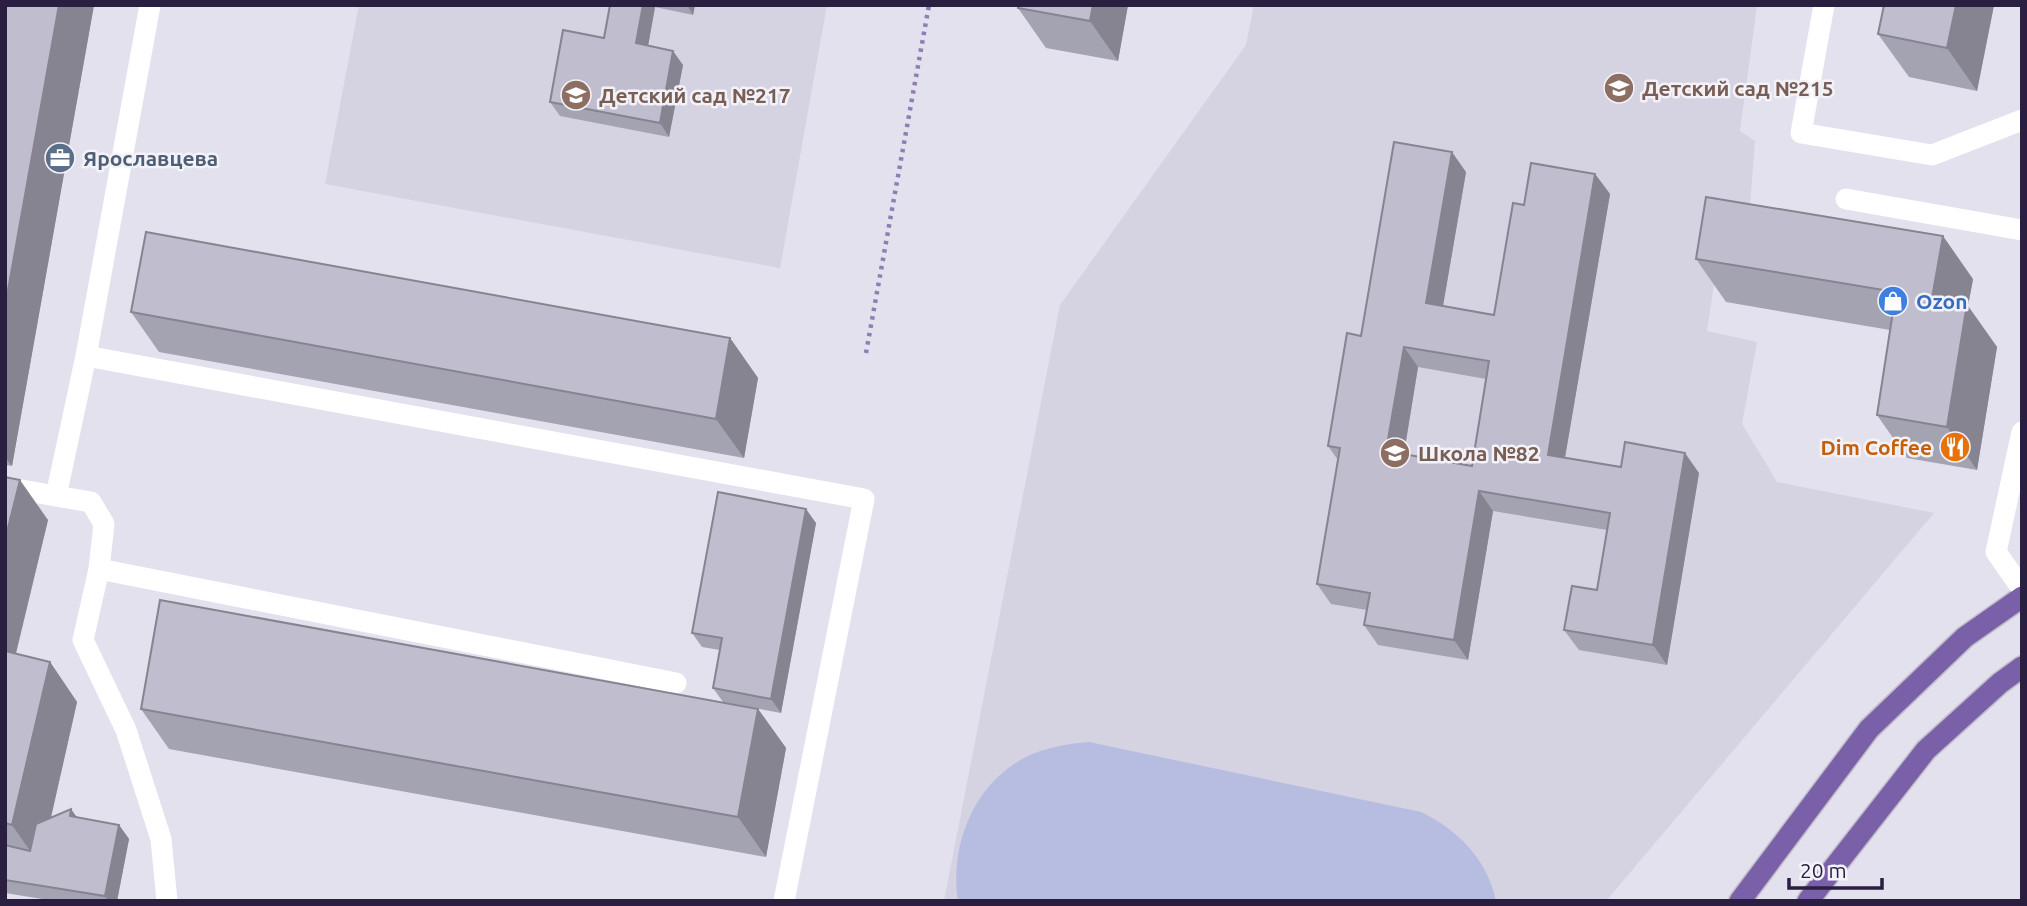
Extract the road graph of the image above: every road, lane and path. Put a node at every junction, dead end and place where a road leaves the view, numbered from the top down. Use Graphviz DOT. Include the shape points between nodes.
graph roads {
  1 [pos="150,5"];
  2 [pos="929,5"];
  3 [pos="1824,5"];
  4 [pos="2022,120"];
  5 [pos="1846,199"];
  6 [pos="2022,230"];
  7 [pos="866,353"];
  8 [pos="86,356"];
  9 [pos="2022,432"];
  10 [pos="5,487"];
  11 [pos="56,496"];
  12 [pos="99,569"];
  13 [pos="2022,589"];
  14 [pos="2022,597"];
  15 [pos="2022,667"];
  16 [pos="676,683"];
  17 [pos="167,901"];
  18 [pos="784,901"];
  19 [pos="1740,901"];
  20 [pos="1808,901"];
  1 -- 8 [label="lane"];
  2 -- 7 [label="path"];
  3 -- 4 [label="lane" via="1801,133 1933,155"];
  5 -- 6 [label="lane"];
  8 -- 11 [label="lane"];
  8 -- 18 [label="lane" via="864,499"];
  9 -- 13 [label="lane" via="1996,552"];
  10 -- 11 [label="lane"];
  11 -- 12 [label="lane" via="91,502 104,524"];
  12 -- 16 [label="lane"];
  12 -- 17 [label="lane" via="83,640 134,754 161,839"];
  14 -- 19 [label="main road" via="1965,637 1869,729"];
  15 -- 20 [label="main road" via="1926,750"];
}
